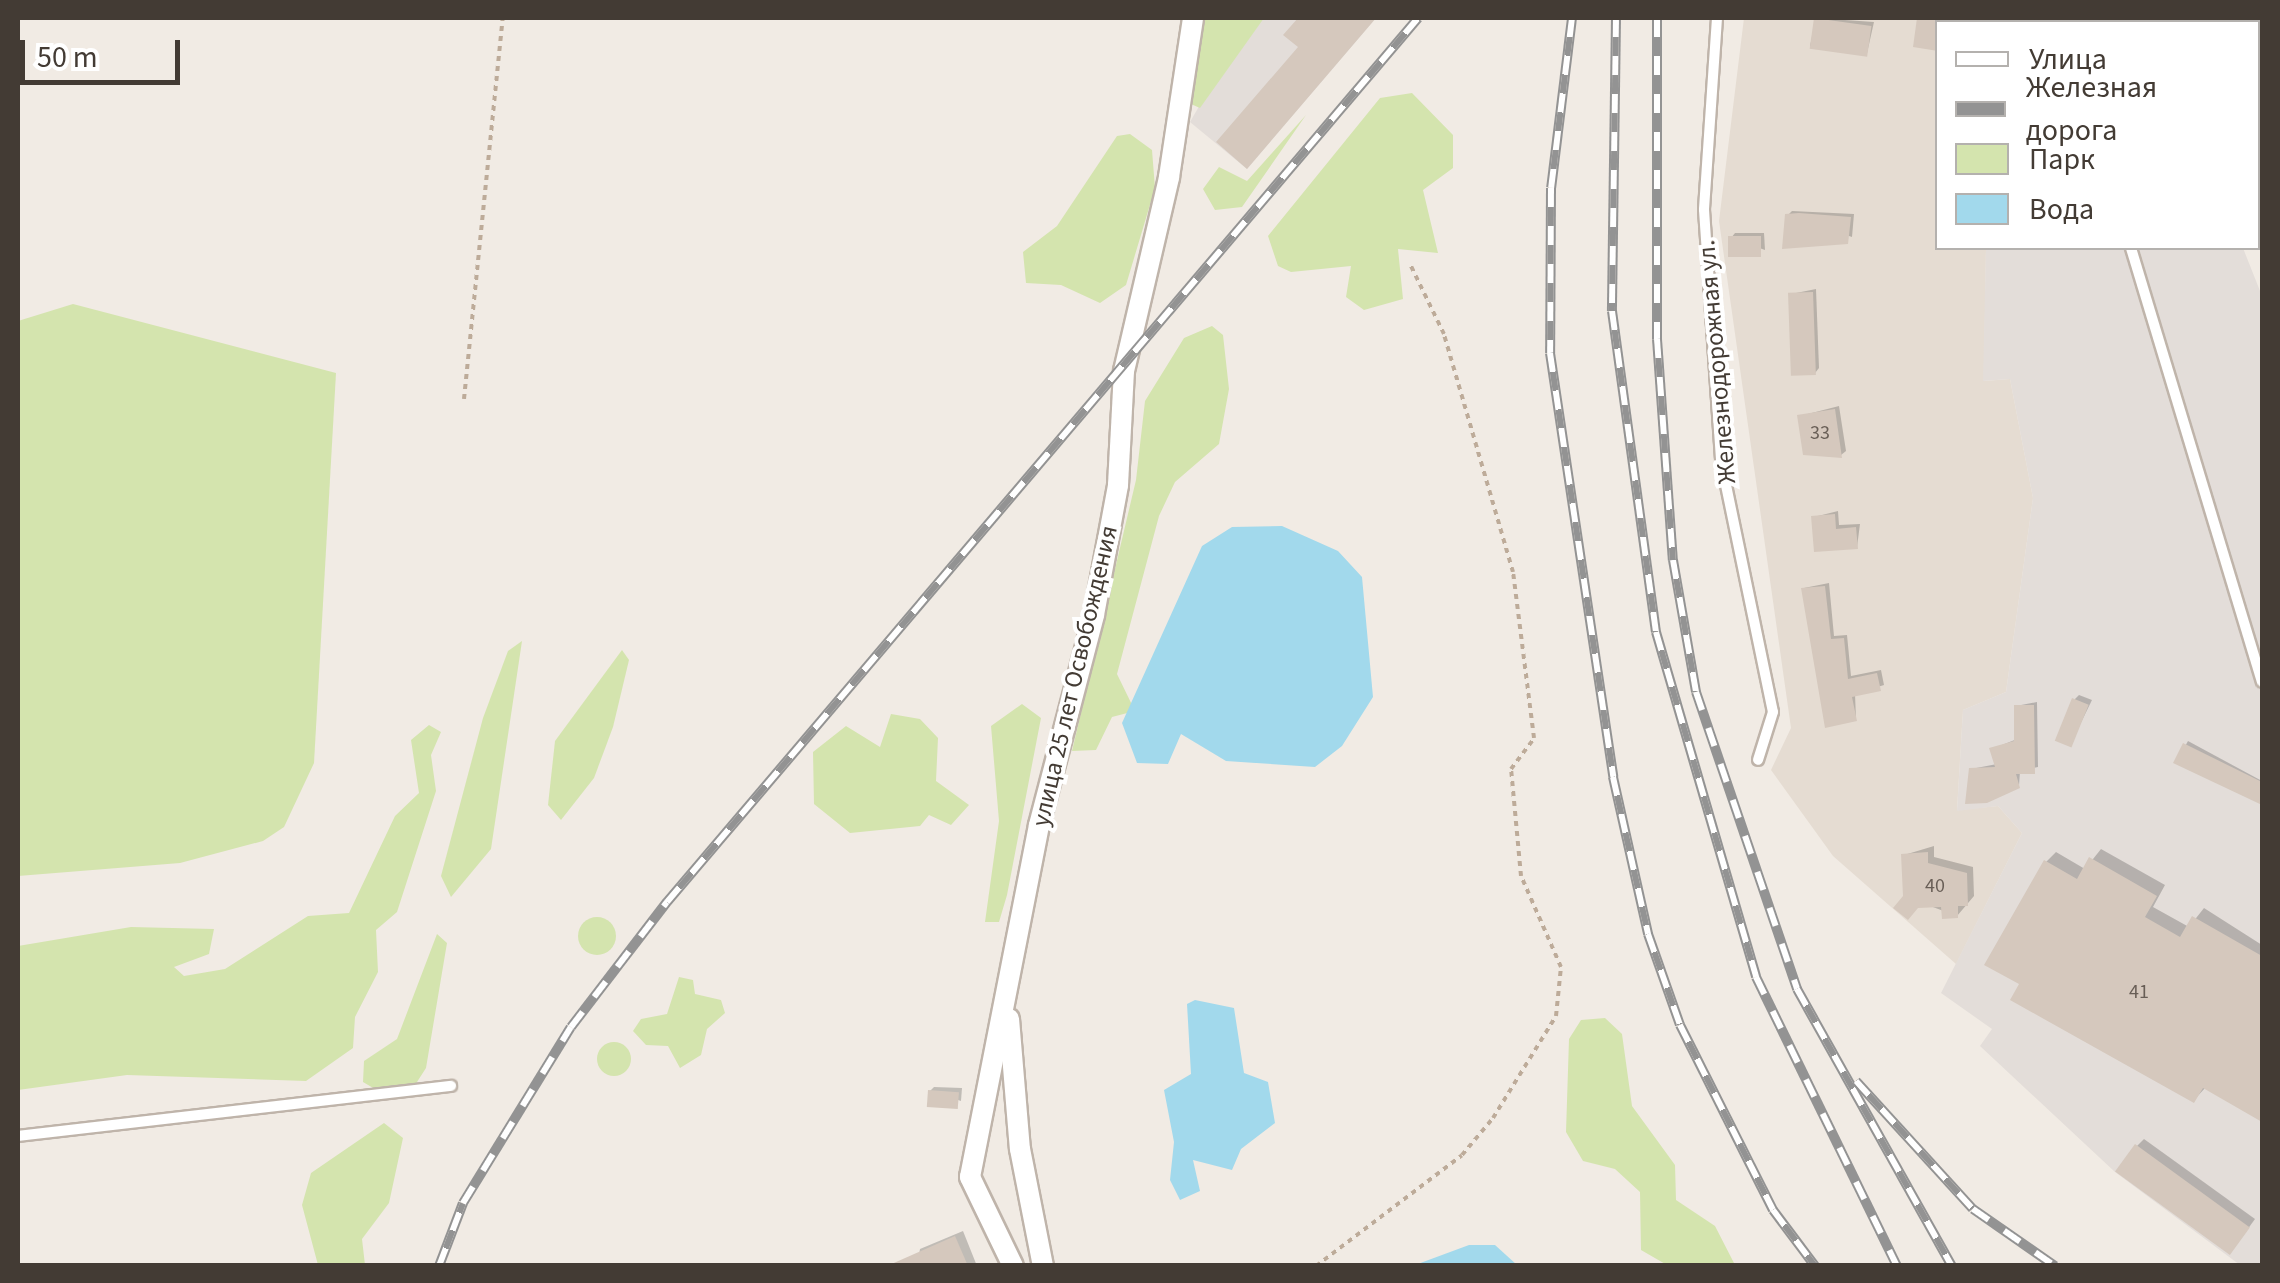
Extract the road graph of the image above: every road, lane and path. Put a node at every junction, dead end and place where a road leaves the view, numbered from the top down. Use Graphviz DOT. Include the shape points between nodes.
graph roads {
  1 [pos="503,18"];
  2 [pos="1192,18"];
  3 [pos="1717,18"];
  4 [pos="2262,18"];
  5 [pos="2262,40"];
  6 [pos="2132,250"];
  7 [pos="1410,264"];
  8 [pos="464,399"];
  9 [pos="2262,682"];
  10 [pos="1758,760"];
  11 [pos="1006,992"];
  12 [pos="451,1086"];
  13 [pos="18,1136"];
  14 [pos="1013,1266"];
  15 [pos="1043,1266"];
  16 [pos="1316,1266"];
  1 -- 8 [label="path"];
  2 -- 11 [label="street, улица 25 лет Освобождения" via="1169,177 1124,371 1118,485 1094,615"];
  3 -- 10 [label="lane, Железнодорожная ул." via="1704,210 1722,461 1774,712"];
  4 -- 5 [label="street"];
  6 -- 9 [label="lane"];
  7 -- 16 [label="path" via="1444,334 1513,572 1534,738 1512,769 1521,876 1561,967 1558,999 1529,1060 1462,1155"];
  11 -- 14 [label="street, улица 25 лет Освобождения" via="970,1177"];
  11 -- 15 [label="street" via="1020,1149"];
  12 -- 13 [label="lane"];
}
